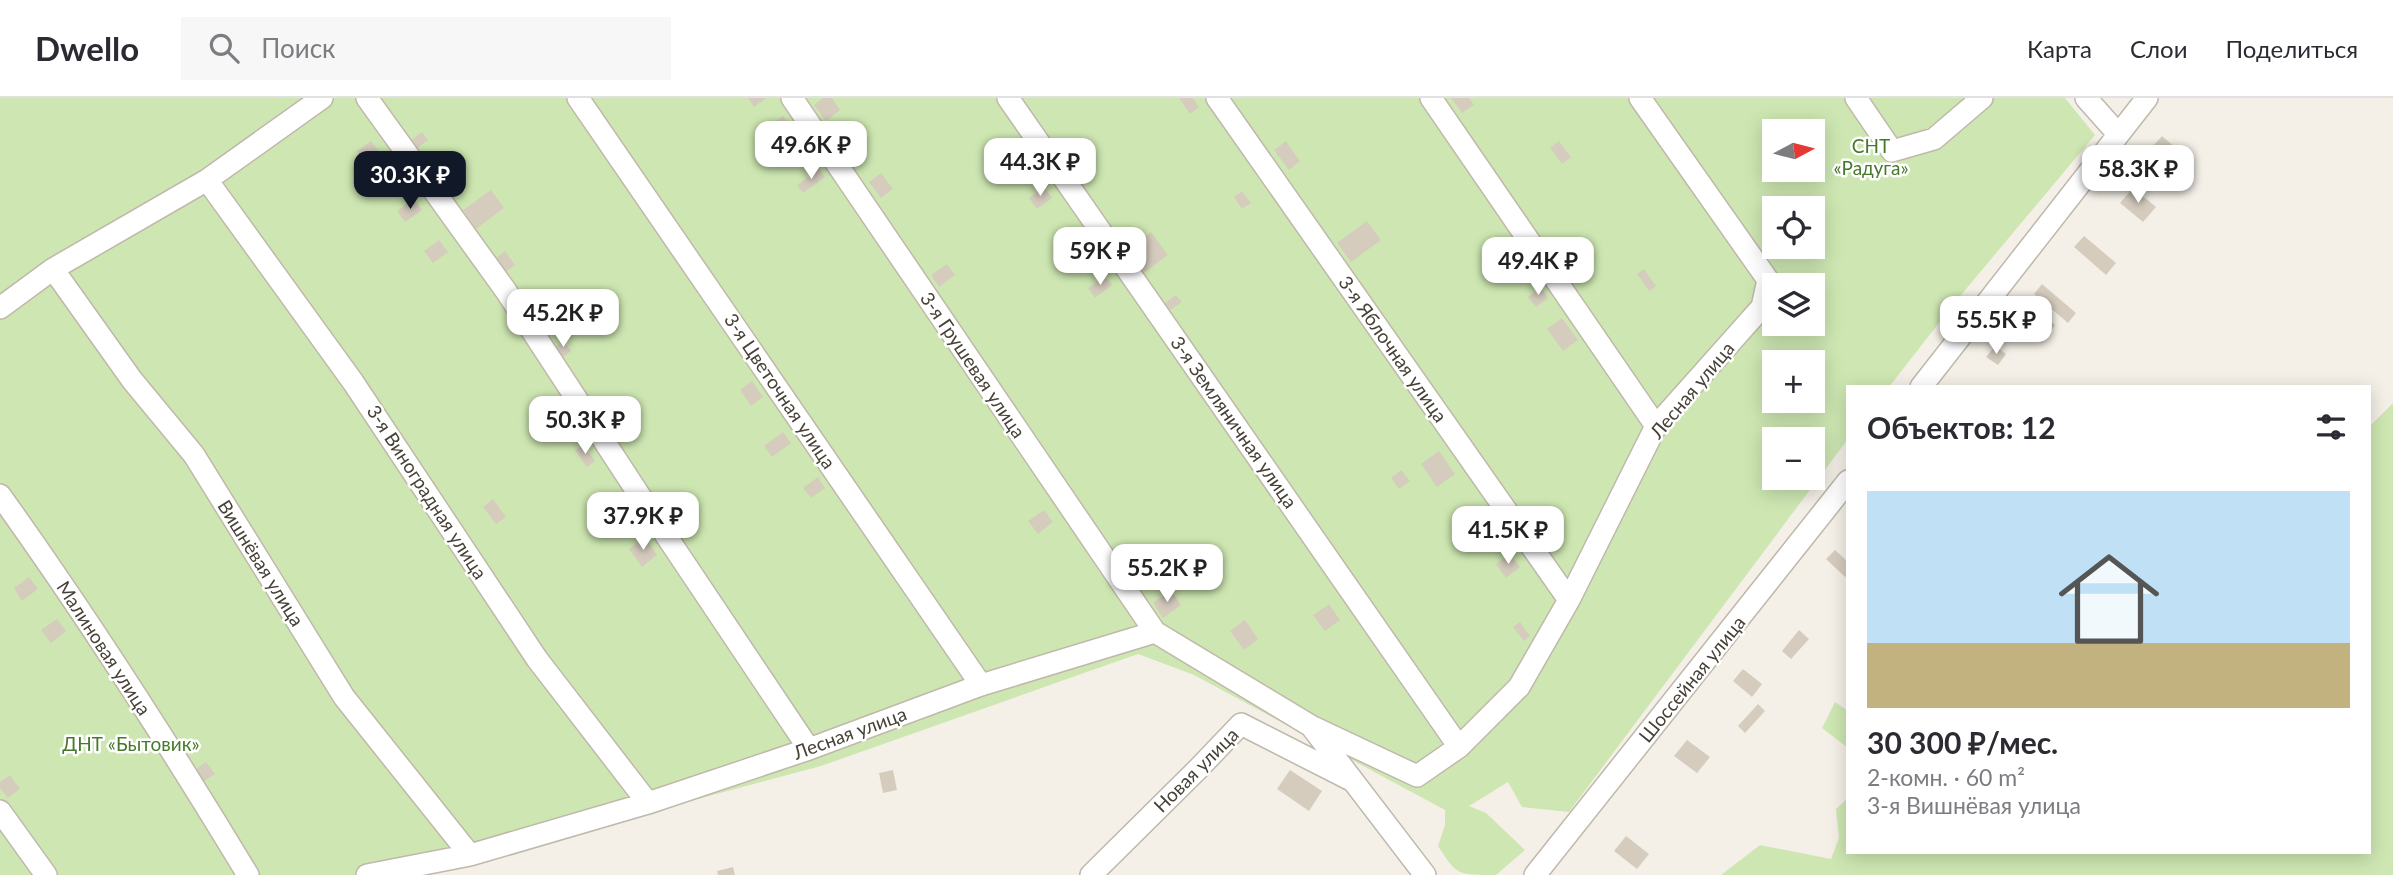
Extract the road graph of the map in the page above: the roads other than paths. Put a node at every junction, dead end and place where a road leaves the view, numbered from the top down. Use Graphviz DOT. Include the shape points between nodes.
graph roads {
  1 [pos="322,98"];
  2 [pos="367,98"];
  3 [pos="578,98"];
  4 [pos="792,98"];
  5 [pos="1008,98"];
  6 [pos="1217,98"];
  7 [pos="1431,98"];
  8 [pos="1640,98"];
  9 [pos="1856,98"];
  10 [pos="1982,98"];
  11 [pos="2086,98"];
  12 [pos="2147,98"];
  13 [pos="2118,134"];
  14 [pos="207,180"];
  15 [pos="53,269"];
  16 [pos="0,307"];
  17 [pos="1923,385"];
  18 [pos="1656,426"];
  19 [pos="1846,484"];
  20 [pos="0,495"];
  21 [pos="1569,600"];
  22 [pos="1154,632"];
  23 [pos="981,685"];
  24 [pos="1311,726"];
  25 [pos="1459,747"];
  26 [pos="808,748"];
  27 [pos="1353,781"];
  28 [pos="648,803"];
  29 [pos="0,811"];
  30 [pos="470,855"];
  31 [pos="46,875"];
  32 [pos="248,875"];
  33 [pos="367,875"];
  34 [pos="1091,875"];
  35 [pos="1426,875"];
  36 [pos="1535,875"];
  1 -- 14 [label="street"];
  2 -- 26 [label="street" via="506,290"];
  3 -- 23 [label="street, 3-я Цветочная улица"];
  4 -- 22 [label="street, 3-я Грушевая улица"];
  5 -- 25 [label="street, 3-я Земляничная улица"];
  6 -- 21 [label="street, 3-я Яблочная улица"];
  7 -- 18 [label="street"];
  8 -- 18 [label="street, Лесная улица" via="1768,279 1762,307"];
  9 -- 10 [label="street" via="1892,150 1934,139"];
  11 -- 13 [label="street"];
  12 -- 13 [label="street"];
  13 -- 17 [label="street"];
  14 -- 15 [label="street"];
  14 -- 28 [label="street, 3-я Виноградная улица" via="353,382 537,659"];
  15 -- 16 [label="street"];
  15 -- 30 [label="street, Вишнёвая улица" via="132,380 194,455 344,697"];
  18 -- 21 [label="street, Лесная улица"];
  19 -- 36 [label="street, Шоссейная улица"];
  20 -- 32 [label="street, Малиновая улица" via="184,770"];
  21 -- 25 [label="street, Лесная улица" via="1519,687"];
  22 -- 23 [label="street, Лесная улица"];
  22 -- 24 [label="street, Лесная улица"];
  23 -- 26 [label="street, Лесная улица"];
  24 -- 25 [label="street, Лесная улица" via="1417,776"];
  24 -- 27 [label="street, Лесная улица"];
  26 -- 28 [label="street, Лесная улица"];
  27 -- 34 [label="street, Новая улица" via="1241,724"];
  27 -- 35 [label="street, Лесная улица"];
  28 -- 30 [label="street, Лесная улица"];
  29 -- 31 [label="street"];
  30 -- 33 [label="street, Лесная улица"];
}
